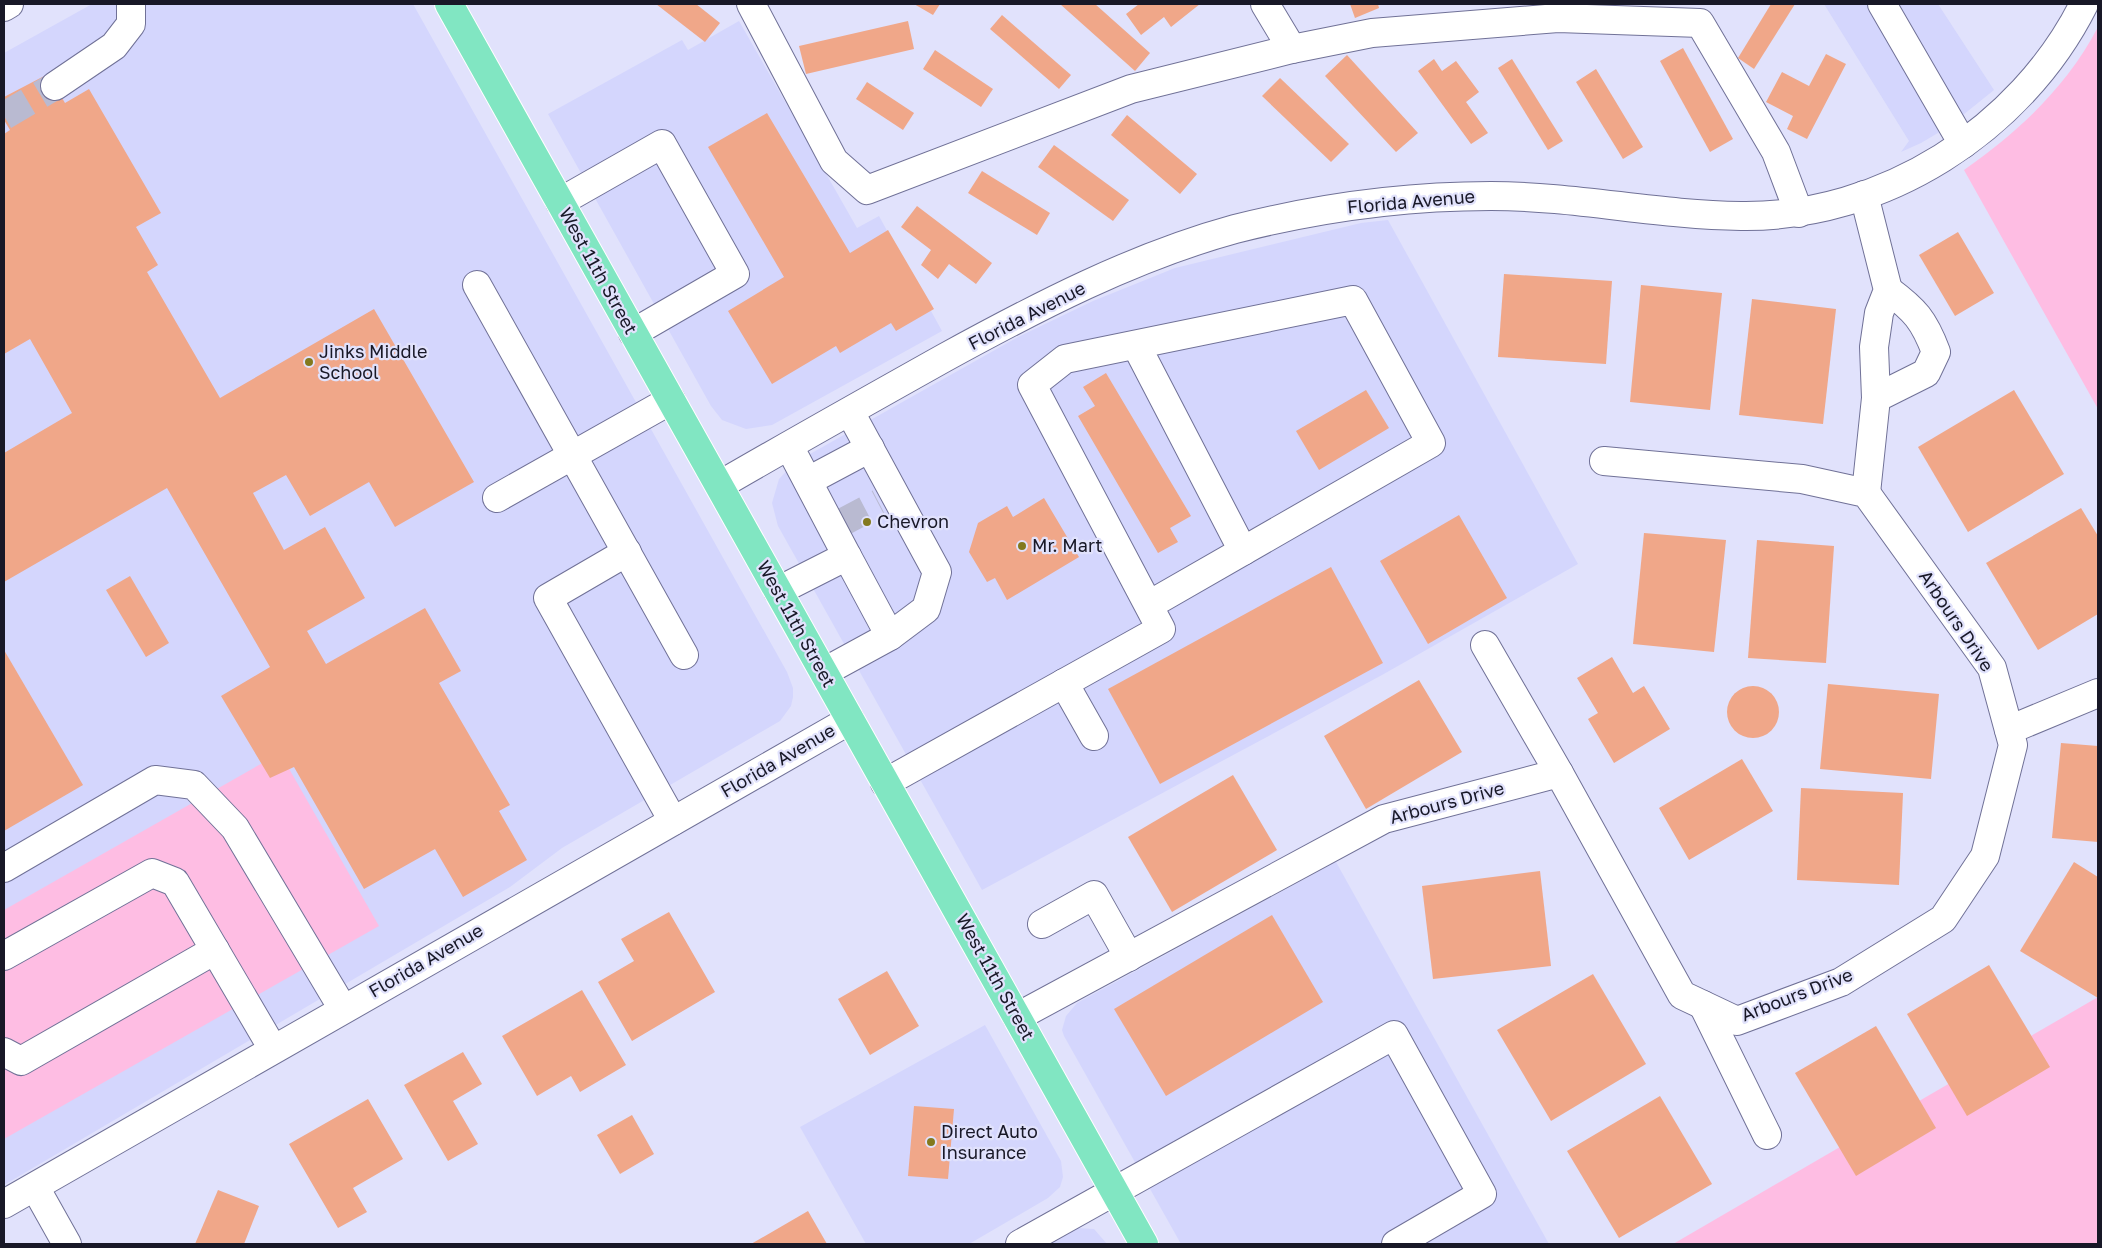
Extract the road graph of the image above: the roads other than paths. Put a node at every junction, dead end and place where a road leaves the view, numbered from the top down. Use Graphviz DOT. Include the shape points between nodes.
graph roads {
  1 [pos="9,4"];
  2 [pos="131,4"];
  3 [pos="449,4"];
  4 [pos="1265,4"];
  5 [pos="1882,4"];
  6 [pos="2084,4"];
  7 [pos="753,5"];
  8 [pos="4,7"];
  9 [pos="1692,13"];
  10 [pos="1292,49"];
  11 [pos="55,86"];
  12 [pos="1963,144"];
  13 [pos="1864,196"];
  14 [pos="560,202"];
  15 [pos="1799,213"];
  16 [pos="477,285"];
  17 [pos="1888,290"];
  18 [pos="634,333"];
  19 [pos="1136,345"];
  20 [pos="1876,398"];
  21 [pos="672,400"];
  22 [pos="850,412"];
  23 [pos="789,446"];
  24 [pos="870,448"];
  25 [pos="573,456"];
  26 [pos="1604,461"];
  27 [pos="808,481"];
  28 [pos="720,486"];
  29 [pos="1866,493"];
  30 [pos="497,498"];
  31 [pos="1243,550"];
  32 [pos="627,552"];
  33 [pos="847,556"];
  34 [pos="778,591"];
  35 [pos="1149,605"];
  36 [pos="890,636"];
  37 [pos="1485,645"];
  38 [pos="684,655"];
  39 [pos="824,672"];
  40 [pos="1064,683"];
  41 [pos="2098,693"];
  42 [pos="850,720"];
  43 [pos="2009,730"];
  44 [pos="1094,736"];
  45 [pos="1559,773"];
  46 [pos="885,783"];
  47 [pos="673,821"];
  48 [pos="4,868"];
  49 [pos="1042,924"];
  50 [pos="215,950"];
  51 [pos="4,956"];
  52 [pos="1129,957"];
  53 [pos="1703,1005"];
  54 [pos="343,1009"];
  55 [pos="1017,1016"];
  56 [pos="272,1049"];
  57 [pos="4,1052"];
  58 [pos="1767,1135"];
  59 [pos="35,1186"];
  60 [pos="1114,1192"];
  61 [pos="4,1204"];
  62 [pos="67,1244"];
  63 [pos="1020,1244"];
  64 [pos="1144,1244"];
  65 [pos="1396,1244"];
  1 -- 8 [label="street"];
  2 -- 11 [label="street" via="131,24 114,46"];
  3 -- 14 [label="main road, West 11th Street"];
  4 -- 10 [label="street"];
  5 -- 12 [label="street"];
  6 -- 12 [label="street, Florida Avenue" via="2043,71 2003,112"];
  7 -- 10 [label="street" via="834,161 867,190 1131,89"];
  9 -- 10 [label="street" via="1558,18 1372,33"];
  9 -- 15 [label="street" via="1776,152"];
  12 -- 13 [label="street, Florida Avenue" via="1902,179"];
  13 -- 15 [label="street, Florida Avenue"];
  13 -- 17 [label="street"];
  14 -- 18 [label="main road, West 11th Street"];
  14 -- 18 [label="street" via="662,144 672,161 735,274"];
  15 -- 22 [label="street, Florida Avenue" via="1717,215 1493,196 1378,203 1274,220 1189,244 1065,294"];
  16 -- 25 [label="street"];
  17 -- 20 [label="street" via="1878,313 1874,346"];
  17 -- 20 [label="street" via="1909,306 1927,327 1936,352 1926,373"];
  18 -- 21 [label="main road, West 11th Street"];
  19 -- 31 [label="street"];
  19 -- 31 [label="street" via="1353,300 1431,443"];
  19 -- 35 [label="street" via="1065,359 1032,385"];
  20 -- 29 [label="street"];
  21 -- 25 [label="street"];
  21 -- 28 [label="main road, West 11th Street"];
  22 -- 23 [label="street, Florida Avenue"];
  22 -- 24 [label="street"];
  23 -- 27 [label="street"];
  23 -- 28 [label="street, Florida Avenue"];
  24 -- 27 [label="street"];
  24 -- 36 [label="street" via="887,499 937,572 926,609"];
  25 -- 30 [label="street"];
  25 -- 32 [label="street"];
  26 -- 29 [label="street" via="1802,479"];
  27 -- 33 [label="street" via="837,525"];
  28 -- 34 [label="main road, West 11th Street"];
  29 -- 43 [label="street, Arbours Drive" via="1992,668"];
  31 -- 35 [label="street"];
  32 -- 38 [label="street"];
  32 -- 47 [label="street" via="548,598"];
  33 -- 34 [label="street"];
  33 -- 36 [label="street"];
  34 -- 39 [label="main road, West 11th Street"];
  35 -- 40 [label="street" via="1161,629"];
  36 -- 39 [label="street"];
  37 -- 45 [label="street"];
  39 -- 42 [label="main road, West 11th Street"];
  40 -- 44 [label="street"];
  40 -- 46 [label="street"];
  41 -- 43 [label="street"];
  42 -- 46 [label="main road, West 11th Street"];
  42 -- 47 [label="street, Florida Avenue"];
  43 -- 53 [label="street, Arbours Drive" via="2013,745 1985,856 1943,918 1841,982 1737,1021"];
  45 -- 52 [label="street, Arbours Drive" via="1384,819"];
  45 -- 53 [label="street, Arbours Drive" via="1682,995"];
  46 -- 55 [label="main road, West 11th Street"];
  47 -- 54 [label="street, Florida Avenue"];
  48 -- 54 [label="street" via="155,780 194,784 235,828"];
  49 -- 52 [label="street" via="1094,895"];
  50 -- 51 [label="street" via="175,882 152,873"];
  50 -- 56 [label="street"];
  50 -- 57 [label="street" via="21,1061"];
  52 -- 55 [label="street, Arbours Drive"];
  53 -- 58 [label="street"];
  54 -- 56 [label="street, Florida Avenue"];
  55 -- 60 [label="main road, West 11th Street"];
  56 -- 59 [label="street, Florida Avenue"];
  59 -- 61 [label="street, Florida Avenue"];
  59 -- 62 [label="street"];
  60 -- 63 [label="street"];
  60 -- 64 [label="main road, West 11th Street"];
  60 -- 65 [label="street" via="1394,1035 1482,1194"];
}
